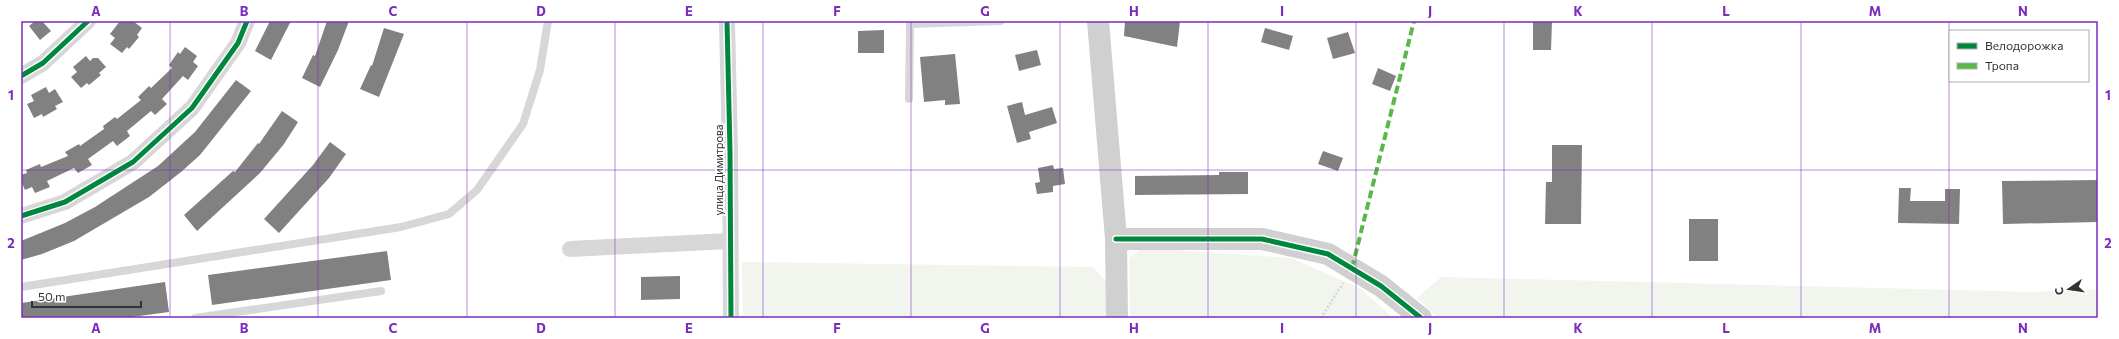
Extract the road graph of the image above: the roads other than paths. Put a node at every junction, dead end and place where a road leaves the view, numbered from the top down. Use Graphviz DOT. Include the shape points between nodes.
graph roads {
  1 [pos="88,21"];
  2 [pos="247,21"];
  3 [pos="548,21"];
  4 [pos="727,21"];
  5 [pos="1001,21"];
  6 [pos="1098,21"];
  7 [pos="21,76"];
  8 [pos="909,99"];
  9 [pos="21,216"];
  10 [pos="1116,239"];
  11 [pos="729,241"];
  12 [pos="570,249"];
  13 [pos="21,287"];
  14 [pos="381,291"];
  15 [pos="195,318"];
  16 [pos="731,318"];
  17 [pos="1117,318"];
  18 [pos="1421,318"];
  1 -- 7 [label="street" via="43,63"];
  2 -- 9 [label="street" via="238,43 192,108 133,162 65,202"];
  3 -- 13 [label="lane" via="540,70 523,124 477,190 449,214 401,227"];
  4 -- 11 [label="street, улица Димитрова"];
  5 -- 8 [label="lane" via="910,24"];
  6 -- 10 [label="street"];
  10 -- 17 [label="street"];
  10 -- 18 [label="street" via="1262,239 1328,254 1381,286"];
  11 -- 12 [label="street"];
  11 -- 16 [label="street, улица Димитрова"];
  14 -- 15 [label="lane"];
}
